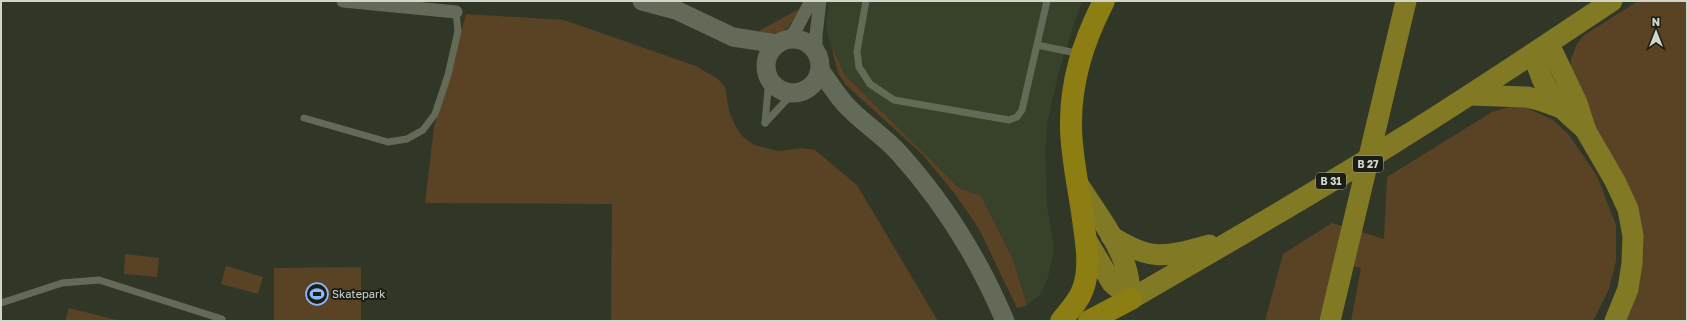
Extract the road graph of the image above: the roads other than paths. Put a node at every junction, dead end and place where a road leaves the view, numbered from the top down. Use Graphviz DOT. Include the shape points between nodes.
graph roads {
  1 [pos="343,1"];
  2 [pos="642,1"];
  3 [pos="811,1"];
  4 [pos="820,1"];
  5 [pos="866,1"];
  6 [pos="1047,1"];
  7 [pos="1104,1"];
  8 [pos="1612,1"];
  9 [pos="1406,2"];
  10 [pos="456,12"];
  11 [pos="733,37"];
  12 [pos="781,42"];
  13 [pos="1037,45"];
  14 [pos="1541,49"];
  15 [pos="816,52"];
  16 [pos="1081,54"];
  17 [pos="820,70"];
  18 [pos="767,73"];
  19 [pos="799,92"];
  20 [pos="1470,95"];
  21 [pos="846,105"];
  22 [pos="1561,108"];
  23 [pos="304,118"];
  24 [pos="1586,131"];
  25 [pos="1078,184"];
  26 [pos="1111,236"];
  27 [pos="1237,238"];
  28 [pos="1086,239"];
  29 [pos="1131,299"];
  30 [pos="1,303"];
  31 [pos="222,319"];
  32 [pos="1005,321"];
  33 [pos="1061,321"];
  34 [pos="1090,321"];
  35 [pos="1330,321"];
  36 [pos="1615,321"];
  1 -- 10 [label="street"];
  2 -- 11 [label="main road" via="676,10"];
  3 -- 12 [label="street" via="795,31"];
  4 -- 15 [label="street"];
  5 -- 13 [label="lane" via="857,51 859,67 870,84 894,100 1009,120 1017,117 1022,110"];
  6 -- 13 [label="lane"];
  7 -- 16 [label="highway"];
  8 -- 14 [label="main road, B 31"];
  9 -- 35 [label="main road, B 27"];
  10 -- 23 [label="lane" via="458,31 448,75 435,114 423,130 407,139 388,142"];
  11 -- 12 [label="main road"];
  11 -- 18 [label="main road"];
  12 -- 15 [label="main road" via="794,39 803,41"];
  12 -- 18 [label="main road" via="770,52"];
  13 -- 16 [label="lane"];
  14 -- 20 [label="main road, B 31"];
  14 -- 22 [label="main road" via="1538,72 1544,86"];
  14 -- 24 [label="main road" via="1577,103"];
  15 -- 17 [label="main road"];
  16 -- 25 [label="highway" via="1071,127"];
  17 -- 19 [label="main road" via="815,82"];
  17 -- 21 [label="main road"];
  18 -- 19 [label="main road" via="778,89"];
  18 -- 19 [label="lane" via="765,123"];
  19 -- 21 [label="main road"];
  20 -- 22 [label="main road" via="1527,97"];
  20 -- 27 [label="main road, B 31"];
  21 -- 32 [label="main road" via="898,151 928,187 964,237"];
  22 -- 24 [label="main road"];
  24 -- 36 [label="main road" via="1615,180 1628,209 1633,236 1628,289"];
  25 -- 26 [label="main road"];
  25 -- 28 [label="highway"];
  26 -- 27 [label="main road" via="1132,248 1160,255 1173,255"];
  26 -- 29 [label="main road" via="1127,269"];
  27 -- 29 [label="main road, B 31"];
  28 -- 29 [label="main road" via="1112,283"];
  28 -- 33 [label="highway" via="1087,269 1084,285 1078,300"];
  29 -- 34 [label="highway, B 31"];
  30 -- 31 [label="lane" via="62,283 99,280"];
}
